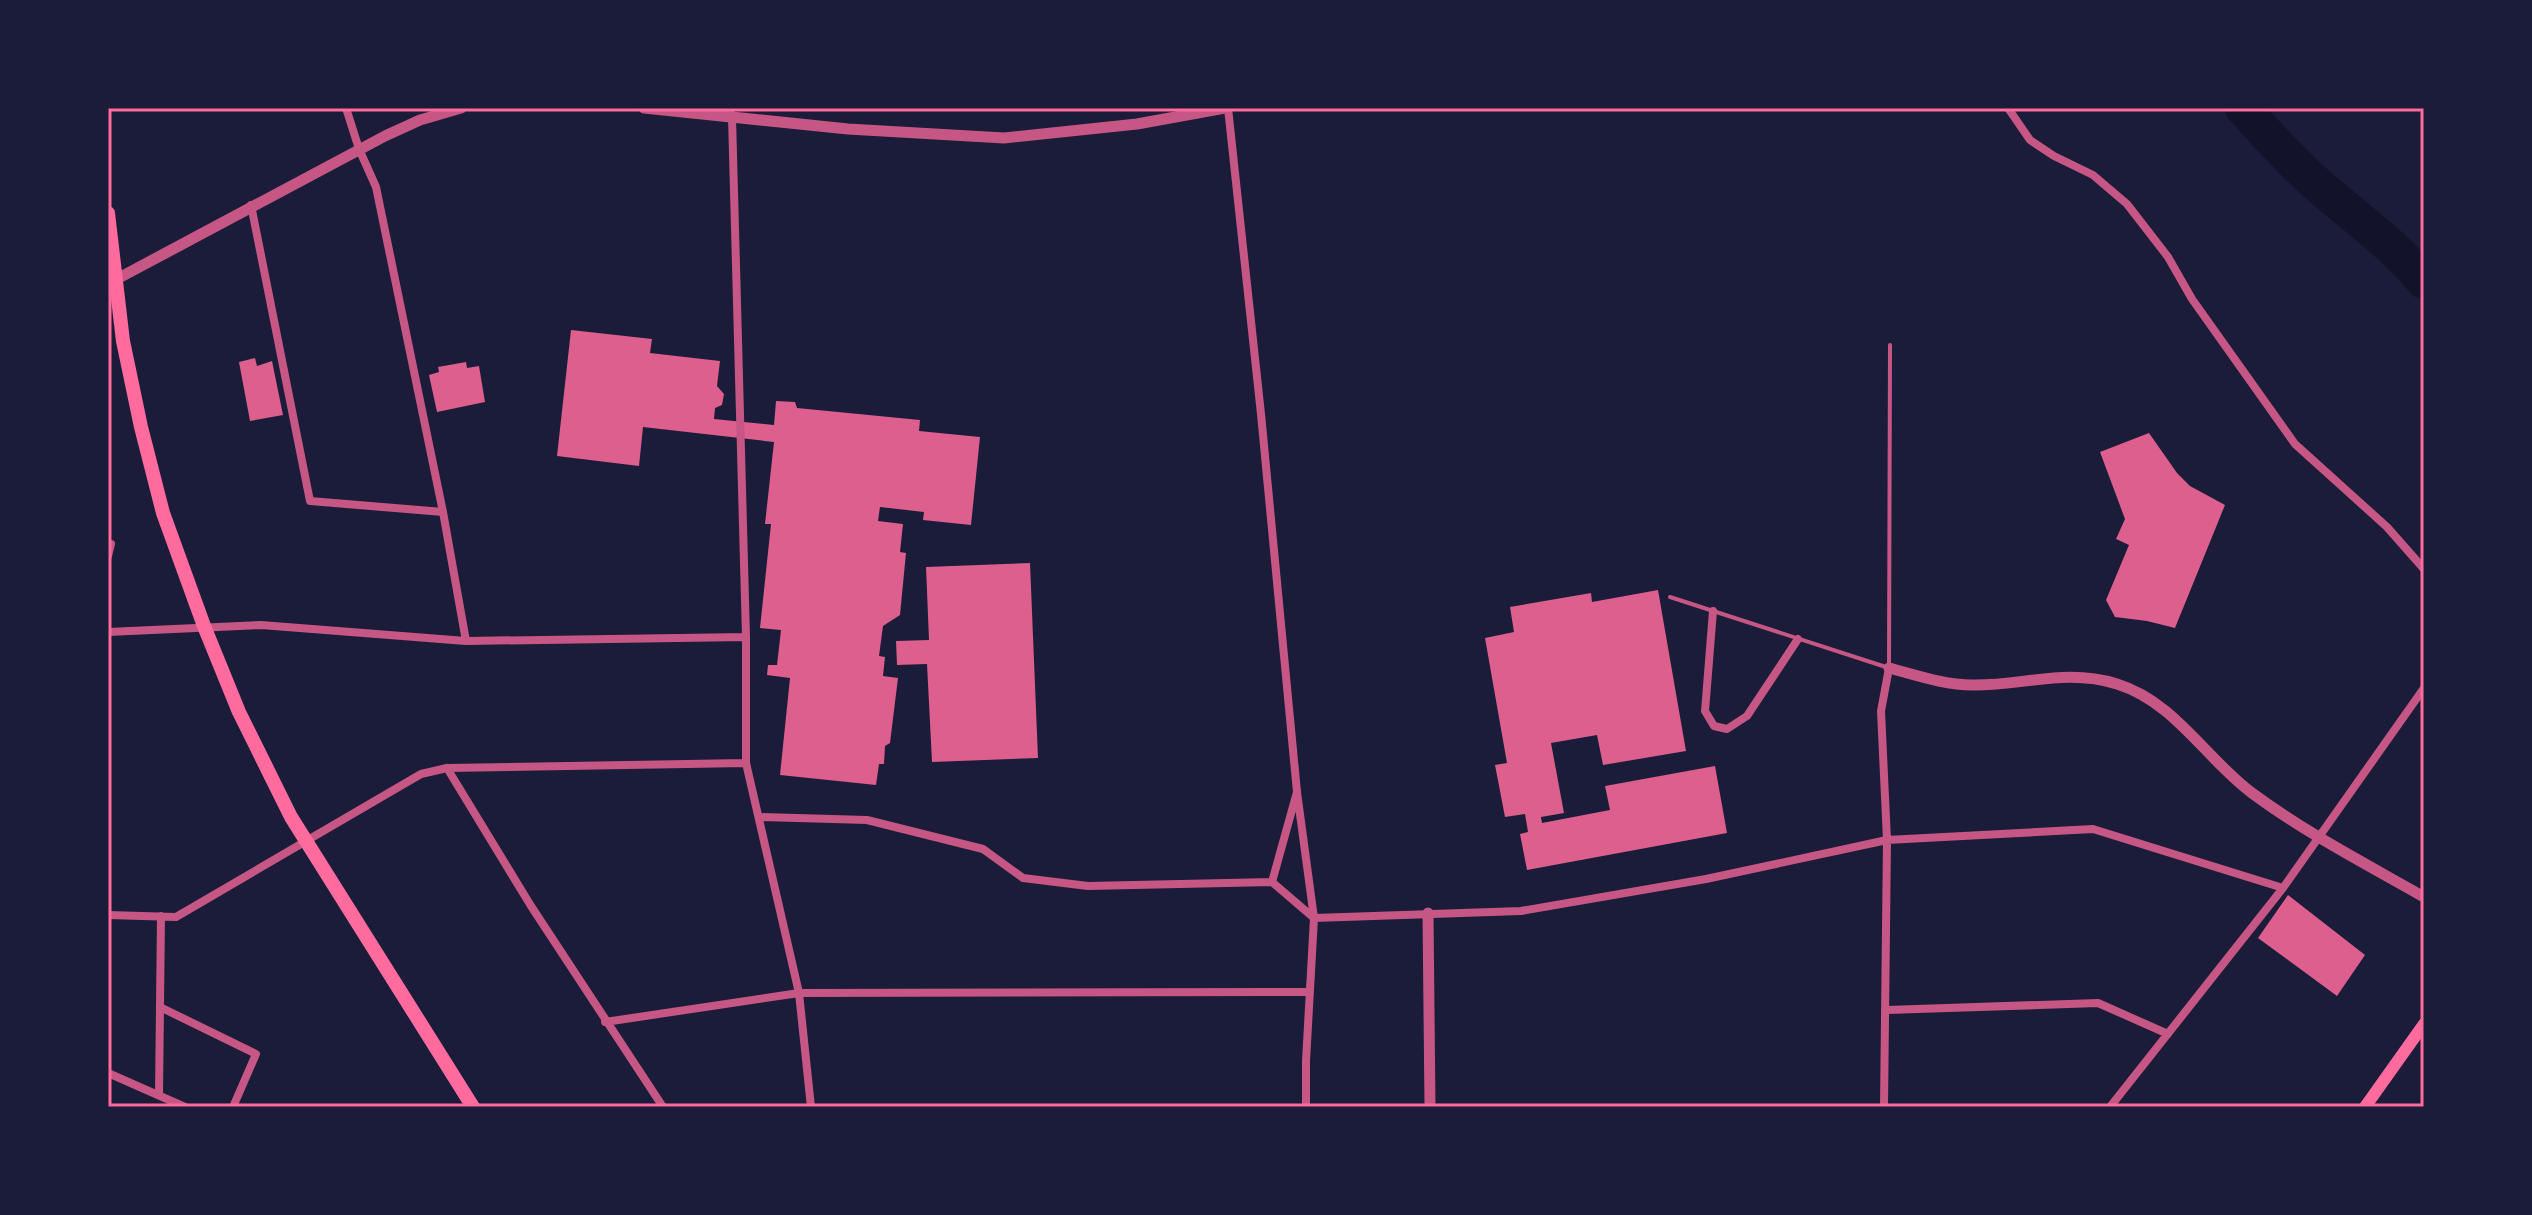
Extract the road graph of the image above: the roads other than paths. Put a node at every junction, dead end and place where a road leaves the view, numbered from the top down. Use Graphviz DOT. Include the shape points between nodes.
graph roads {
  1 [pos="346,108"];
  2 [pos="461,108"];
  3 [pos="644,108"];
  4 [pos="1227,108"];
  5 [pos="2008,108"];
  6 [pos="731,112"];
  7 [pos="359,149"];
  8 [pos="251,205"];
  9 [pos="108,213"];
  10 [pos="112,282"];
  11 [pos="1890,345"];
  12 [pos="443,512"];
  13 [pos="111,544"];
  14 [pos="108,556"];
  15 [pos="2424,569"];
  16 [pos="1670,597"];
  17 [pos="1713,611"];
  18 [pos="204,626"];
  19 [pos="108,632"];
  20 [pos="746,637"];
  21 [pos="1798,639"];
  22 [pos="466,641"];
  23 [pos="1889,668"];
  24 [pos="2424,688"];
  25 [pos="746,763"];
  26 [pos="447,768"];
  27 [pos="1297,792"];
  28 [pos="759,817"];
  29 [pos="2319,837"];
  30 [pos="1887,840"];
  31 [pos="305,841"];
  32 [pos="1272,882"];
  33 [pos="2283,888"];
  34 [pos="2424,897"];
  35 [pos="1428,913"];
  36 [pos="108,915"];
  37 [pos="161,916"];
  38 [pos="1314,918"];
  39 [pos="1310,992"];
  40 [pos="799,993"];
  41 [pos="160,1007"];
  42 [pos="1887,1010"];
  43 [pos="605,1022"];
  44 [pos="2424,1024"];
  45 [pos="2168,1034"];
  46 [pos="108,1073"];
  47 [pos="159,1095"];
  48 [pos="185,1107"];
  49 [pos="233,1107"];
  50 [pos="473,1107"];
  51 [pos="663,1107"];
  52 [pos="811,1107"];
  53 [pos="1306,1107"];
  54 [pos="1430,1107"];
  55 [pos="1884,1107"];
  56 [pos="2110,1107"];
  57 [pos="2365,1107"];
  1 -- 7 [label="street"];
  2 -- 7 [label="street" via="420,120"];
  3 -- 6 [label="street"];
  4 -- 6 [label="street" via="1125,126 1004,138 848,129"];
  4 -- 27 [label="street"];
  5 -- 15 [label="street" via="2030,140 2093,175 2127,204 2295,444 2387,527"];
  6 -- 20 [label="street"];
  7 -- 8 [label="street"];
  7 -- 12 [label="street" via="376,187"];
  8 -- 10 [label="street"];
  8 -- 12 [label="street" via="310,501"];
  9 -- 10 [label="highway"];
  10 -- 18 [label="highway" via="160,499"];
  11 -- 23 [label="lane"];
  12 -- 22 [label="street"];
  13 -- 14 [label="street"];
  16 -- 17 [label="lane"];
  17 -- 21 [label="lane"];
  17 -- 21 [label="street" via="1705,711 1714,726 1727,729 1747,716"];
  18 -- 19 [label="street"];
  18 -- 22 [label="street" via="261,625"];
  18 -- 31 [label="highway" via="239,712"];
  20 -- 22 [label="street"];
  20 -- 25 [label="street"];
  21 -- 23 [label="lane"];
  23 -- 29 [label="street" via="1969,685 2050,676 2117,684 2176,718 2226,772"];
  23 -- 30 [label="street" via="1881,711"];
  24 -- 29 [label="street"];
  25 -- 26 [label="street"];
  25 -- 28 [label="street"];
  26 -- 31 [label="street" via="421,774"];
  26 -- 43 [label="street"];
  27 -- 32 [label="street"];
  27 -- 38 [label="street"];
  28 -- 32 [label="street" via="867,820 983,849 1023,878 1075,885"];
  28 -- 40 [label="street"];
  29 -- 33 [label="street"];
  29 -- 34 [label="street"];
  30 -- 33 [label="street" via="2093,829"];
  30 -- 35 [label="street" via="1521,911"];
  30 -- 42 [label="street"];
  31 -- 37 [label="street" via="176,917"];
  31 -- 50 [label="highway"];
  32 -- 38 [label="street"];
  33 -- 45 [label="street"];
  35 -- 38 [label="street"];
  35 -- 54 [label="street"];
  36 -- 37 [label="street"];
  37 -- 41 [label="street"];
  38 -- 39 [label="street"];
  39 -- 40 [label="street"];
  39 -- 53 [label="street"];
  40 -- 43 [label="street"];
  40 -- 52 [label="street"];
  41 -- 47 [label="street"];
  41 -- 49 [label="street" via="256,1054"];
  42 -- 45 [label="street" via="2098,1003"];
  42 -- 55 [label="street"];
  43 -- 51 [label="street"];
  44 -- 57 [label="main road"];
  45 -- 56 [label="street"];
  46 -- 47 [label="street"];
  47 -- 48 [label="street"];
}
